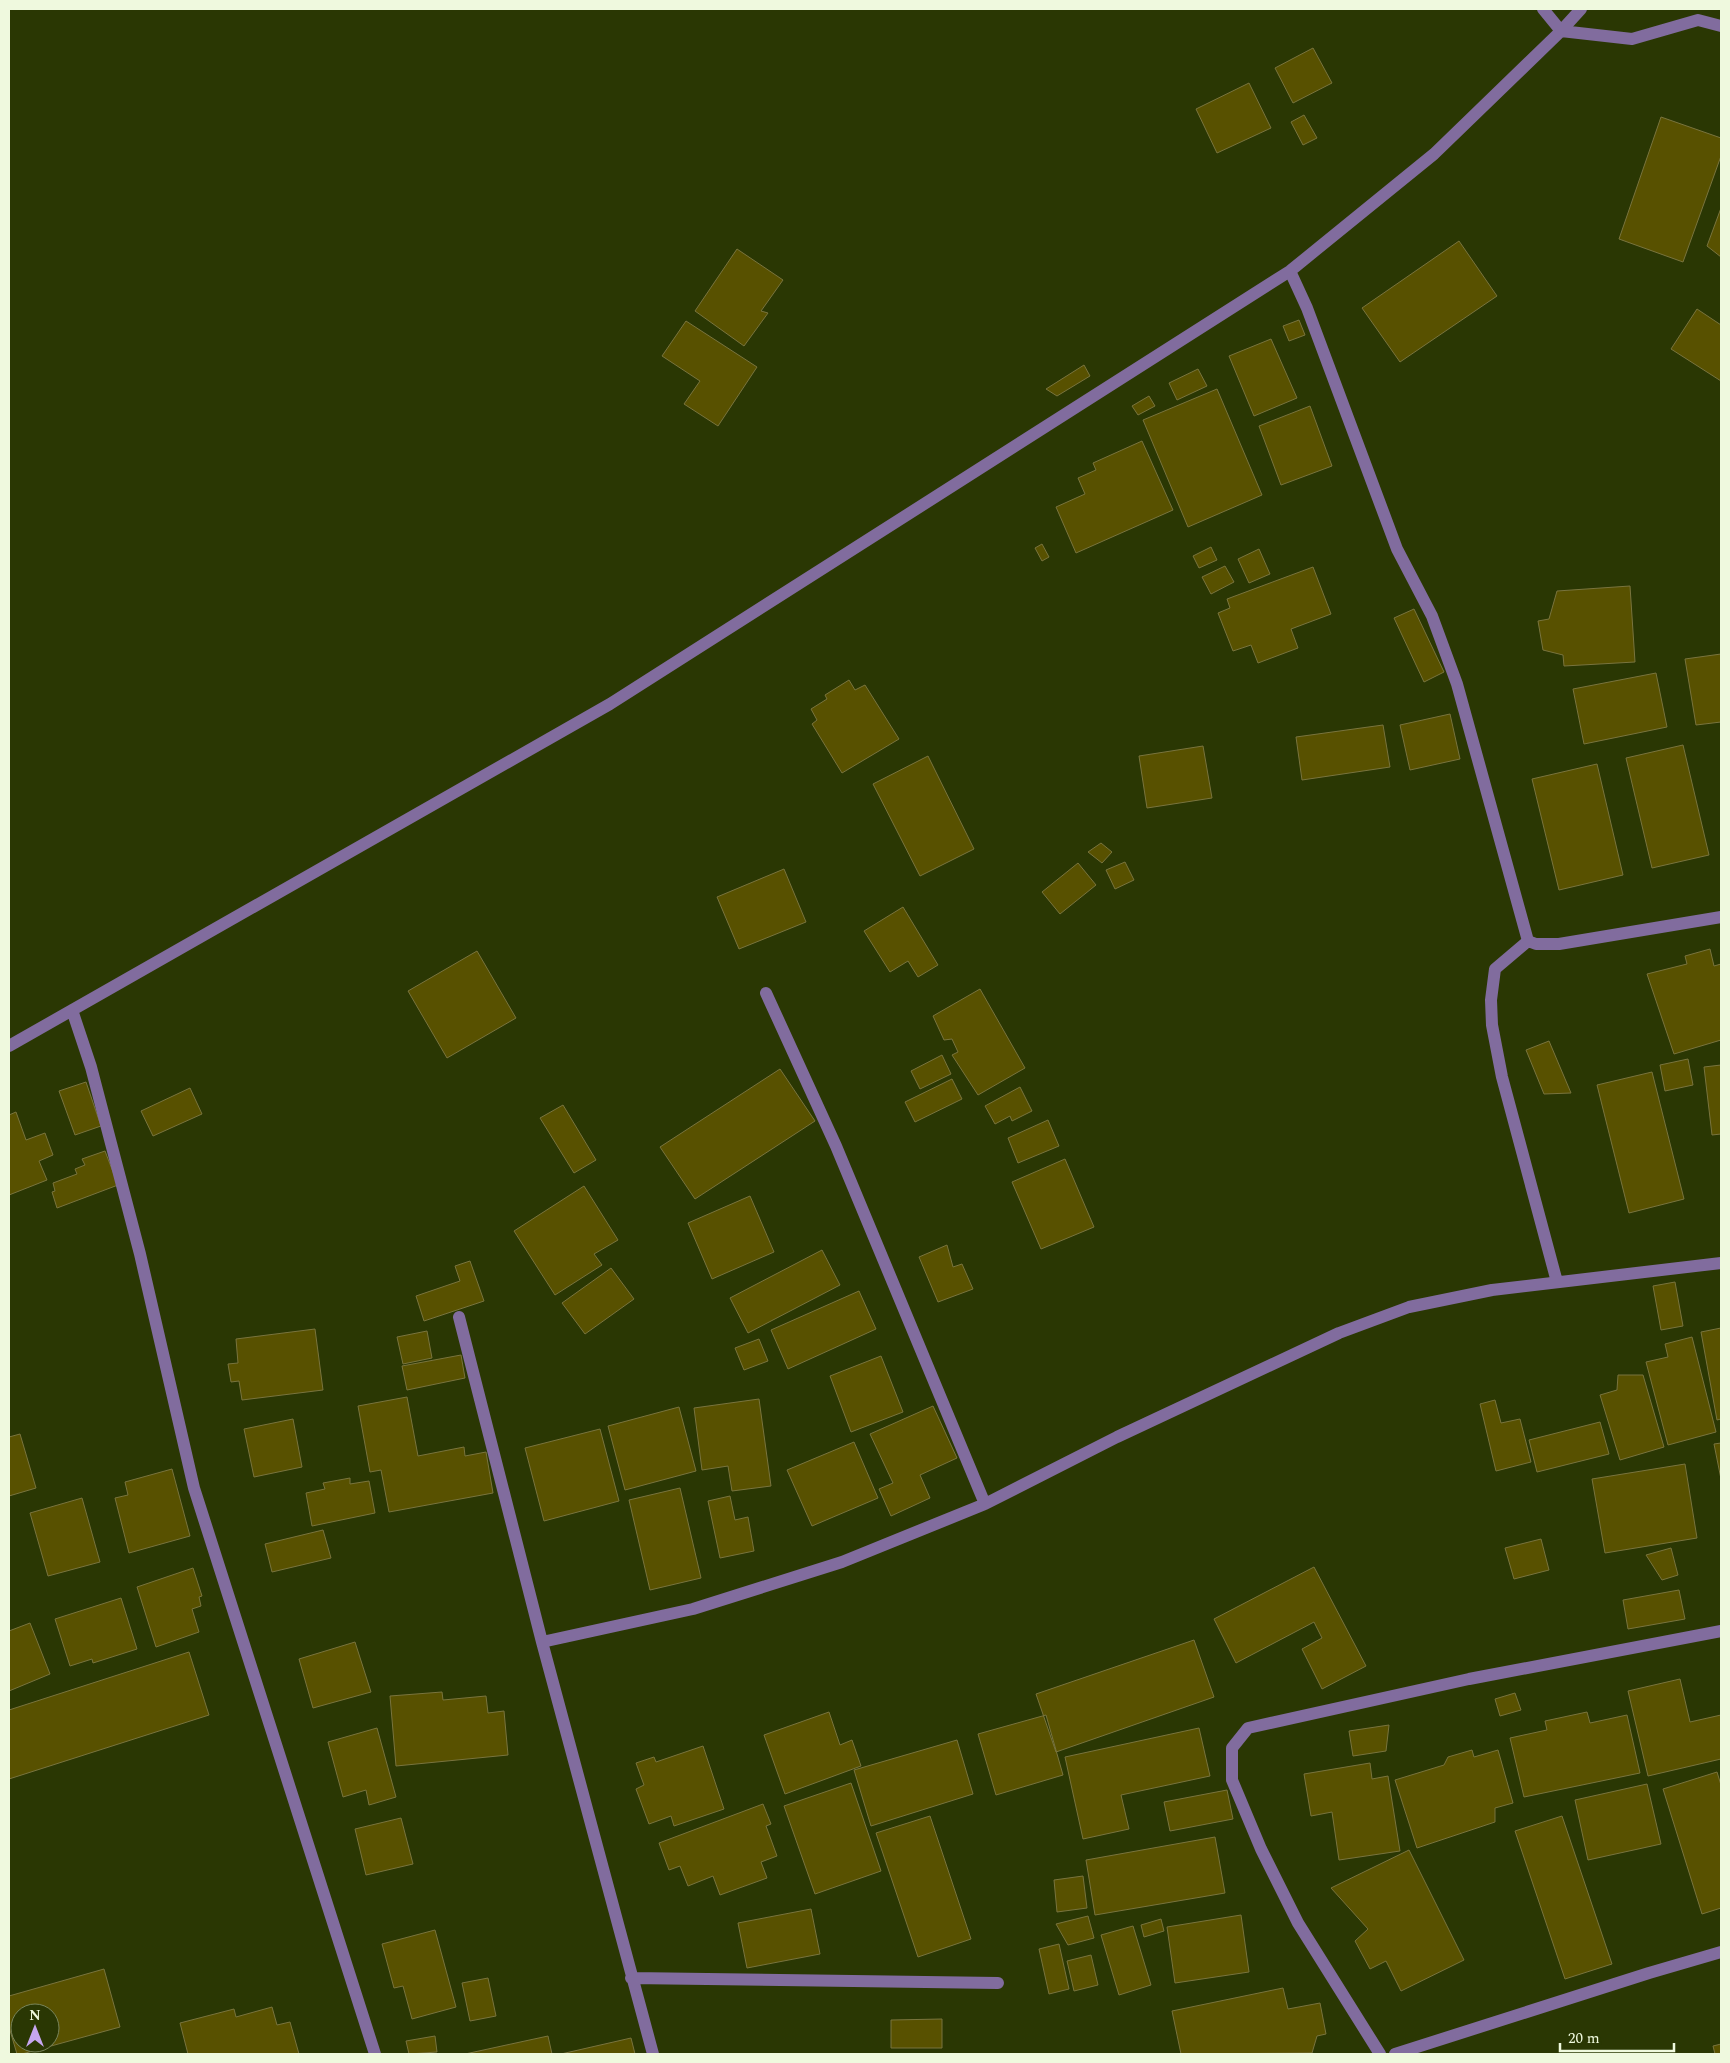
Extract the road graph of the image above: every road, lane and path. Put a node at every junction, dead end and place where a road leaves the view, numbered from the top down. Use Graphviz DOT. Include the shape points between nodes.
graph roads {
  1 [pos="1543,9"];
  2 [pos="1581,9"];
  3 [pos="1721,26"];
  4 [pos="1561,31"];
  5 [pos="1290,271"];
  6 [pos="1721,917"];
  7 [pos="1528,941"];
  8 [pos="766,993"];
  9 [pos="72,1010"];
  10 [pos="9,1046"];
  11 [pos="1721,1263"];
  12 [pos="1557,1282"];
  13 [pos="459,1317"];
  14 [pos="985,1504"];
  15 [pos="1721,1630"];
  16 [pos="542,1642"];
  17 [pos="1721,1952"];
  18 [pos="631,1978"];
  19 [pos="998,1983"];
  20 [pos="375,2054"];
  21 [pos="653,2054"];
  22 [pos="1380,2054"];
  23 [pos="1395,2054"];
  1 -- 4 [label="street"];
  2 -- 4 [label="street"];
  3 -- 4 [label="street" via="1698,20 1632,39"];
  4 -- 5 [label="street" via="1434,154"];
  5 -- 7 [label="street" via="1307,308 1397,549 1432,616 1457,684"];
  5 -- 9 [label="street" via="610,704"];
  6 -- 7 [label="street" via="1559,944"];
  7 -- 12 [label="street" via="1495,970 1492,1025 1502,1077"];
  8 -- 14 [label="street" via="840,1155"];
  9 -- 10 [label="street"];
  9 -- 20 [label="street" via="91,1067 137,1245 194,1488"];
  11 -- 12 [label="street"];
  12 -- 14 [label="street" via="1492,1290 1408,1307 1348,1330 1117,1437"];
  13 -- 16 [label="street"];
  14 -- 16 [label="street" via="842,1562 693,1609"];
  15 -- 22 [label="street" via="1248,1728 1232,1748 1232,1780 1298,1923"];
  16 -- 18 [label="street"];
  17 -- 23 [label="street"];
  18 -- 19 [label="street"];
  18 -- 21 [label="street"];
}
